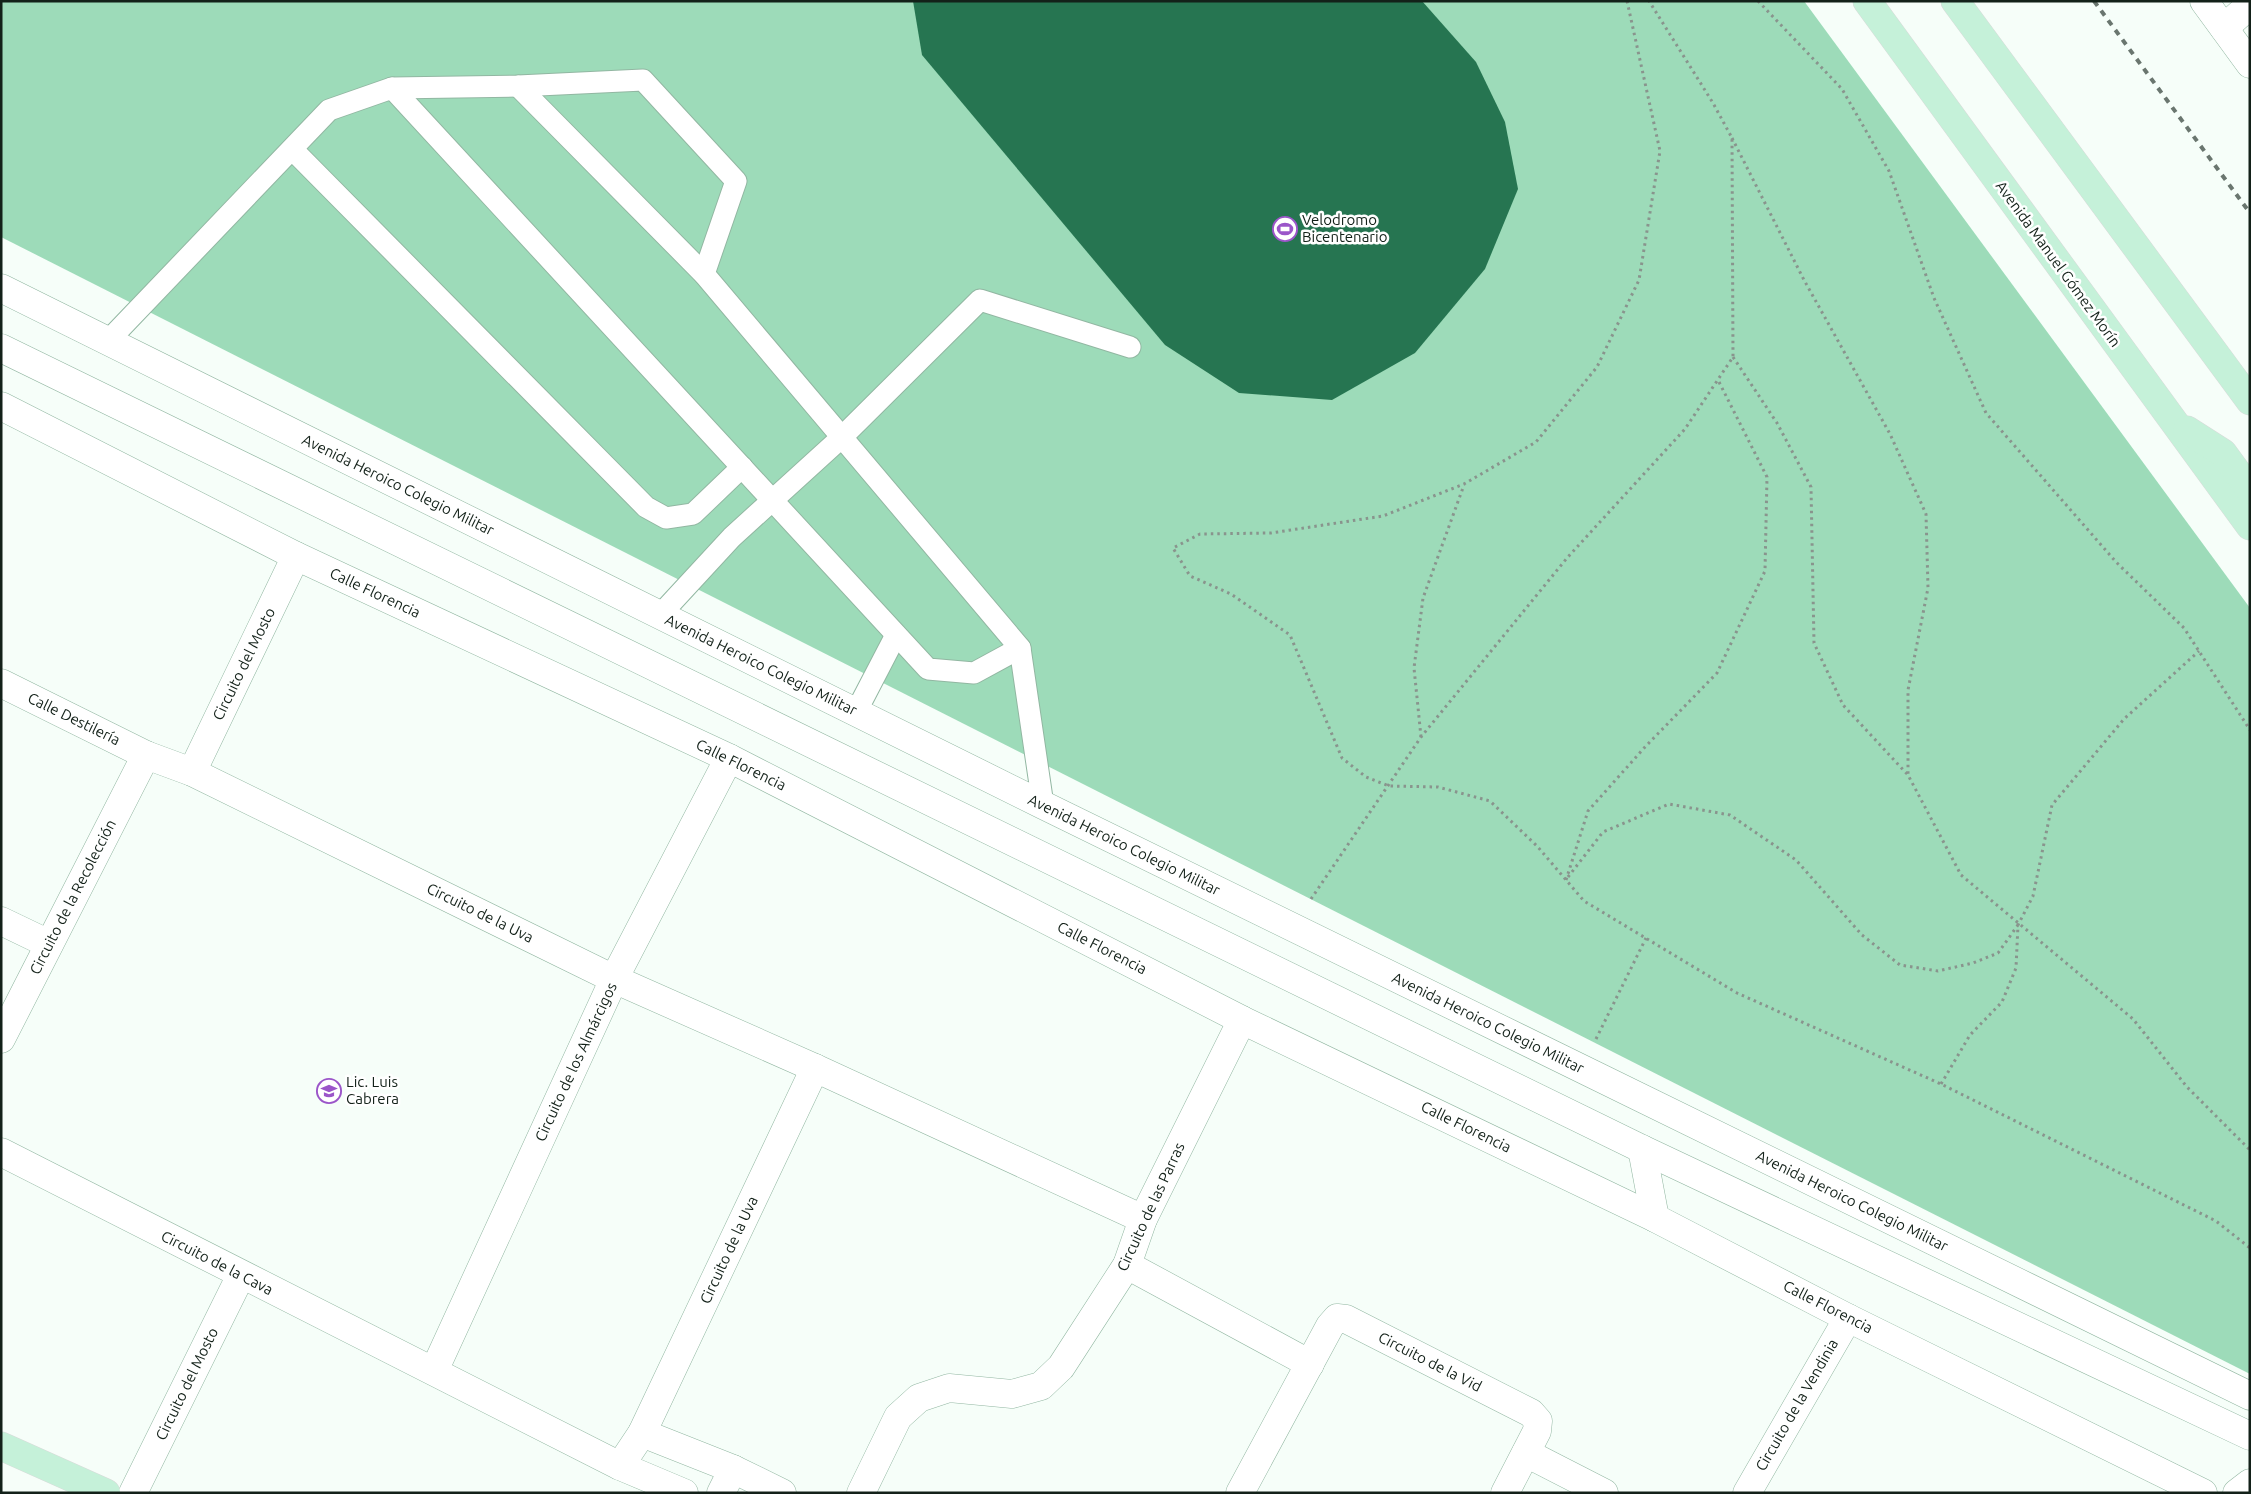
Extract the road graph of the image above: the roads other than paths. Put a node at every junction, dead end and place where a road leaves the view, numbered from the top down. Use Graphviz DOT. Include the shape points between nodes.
graph roads {
  1 [pos="1867,1"];
  2 [pos="1955,1"];
  3 [pos="2204,1"];
  4 [pos="2250,5"];
  5 [pos="2224,28"];
  6 [pos="2250,64"];
  7 [pos="518,86"];
  8 [pos="392,88"];
  9 [pos="293,150"];
  10 [pos="704,274"];
  11 [pos="1,288"];
  12 [pos="108,342"];
  13 [pos="1,348"];
  14 [pos="1130,348"];
  15 [pos="2250,401"];
  16 [pos="1,406"];
  17 [pos="2173,421"];
  18 [pos="842,437"];
  19 [pos="742,467"];
  20 [pos="2250,490"];
  21 [pos="771,499"];
  22 [pos="2250,526"];
  23 [pos="296,556"];
  24 [pos="660,615"];
  25 [pos="896,635"];
  26 [pos="1020,648"];
  27 [pos="1,683"];
  28 [pos="856,712"];
  29 [pos="146,755"];
  30 [pos="729,758"];
  31 [pos="192,772"];
  32 [pos="1043,805"];
  33 [pos="1,921"];
  34 [pos="49,944"];
  35 [pos="614,979"];
  36 [pos="1242,1020"];
  37 [pos="1,1039"];
  38 [pos="815,1068"];
  39 [pos="1642,1149"];
  40 [pos="1,1152"];
  41 [pos="1656,1218"];
  42 [pos="1143,1219"];
  43 [pos="1127,1265"];
  44 [pos="241,1275"];
  45 [pos="1848,1318"];
  46 [pos="1310,1364"];
  47 [pos="434,1371"];
  48 [pos="2250,1396"];
  49 [pos="642,1433"];
  50 [pos="2250,1436"];
  51 [pos="1,1446"];
  52 [pos="1526,1453"];
  53 [pos="620,1466"];
  54 [pos="727,1481"];
  55 [pos="2250,1483"];
  56 [pos="106,1493"];
  57 [pos="133,1493"];
  58 [pos="684,1493"];
  59 [pos="782,1493"];
  60 [pos="861,1493"];
  61 [pos="1240,1493"];
  62 [pos="1505,1493"];
  63 [pos="1604,1493"];
  64 [pos="1747,1493"];
  65 [pos="2202,1493"];
  66 [pos="2237,1493"];
  1 -- 17 [label="main road, Avenida Manuel Gómez Morín"];
  2 -- 15 [label="main road"];
  3 -- 5 [label="street"];
  4 -- 5 [label="street"];
  5 -- 6 [label="street"];
  7 -- 8 [label="lane"];
  7 -- 10 [label="lane"];
  7 -- 10 [label="lane" via="643,80 736,181"];
  8 -- 9 [label="lane" via="329,110"];
  8 -- 19 [label="lane"];
  9 -- 12 [label="lane"];
  9 -- 19 [label="lane" via="646,507 666,518 693,514"];
  10 -- 18 [label="lane"];
  11 -- 12 [label="street, Avenida Heroico Colegio Militar"];
  12 -- 24 [label="street, Avenida Heroico Colegio Militar"];
  13 -- 39 [label="street"];
  14 -- 18 [label="lane" via="980,300"];
  16 -- 23 [label="street, Calle Florencia"];
  17 -- 20 [label="main road" via="2222,453"];
  17 -- 22 [label="main road, Avenida Manuel Gómez Morín"];
  18 -- 21 [label="lane"];
  18 -- 26 [label="lane"];
  19 -- 21 [label="lane"];
  21 -- 24 [label="lane" via="732,536"];
  21 -- 25 [label="lane"];
  23 -- 30 [label="street, Calle Florencia"];
  23 -- 31 [label="street, Circuito del Mosto"];
  24 -- 28 [label="street, Avenida Heroico Colegio Militar"];
  25 -- 26 [label="lane" via="928,669 974,673"];
  25 -- 28 [label="lane"];
  26 -- 32 [label="lane"];
  27 -- 29 [label="street, Calle Destilería"];
  28 -- 32 [label="street, Avenida Heroico Colegio Militar"];
  29 -- 31 [label="street, Circuito de la Uva"];
  29 -- 34 [label="street, Circuito de la Recolección"];
  30 -- 35 [label="street, Circuito de los Almárcigos"];
  30 -- 36 [label="street, Calle Florencia"];
  31 -- 35 [label="street, Circuito de la Uva"];
  32 -- 48 [label="street, Avenida Heroico Colegio Militar"];
  33 -- 34 [label="street"];
  34 -- 37 [label="street, Circuito de la Recolección"];
  35 -- 38 [label="street, Circuito de la Uva"];
  35 -- 47 [label="street, Circuito de los Almárcigos"];
  36 -- 41 [label="street, Calle Florencia"];
  36 -- 42 [label="street, Circuito de las Parras"];
  38 -- 42 [label="street, Circuito de la Uva"];
  38 -- 49 [label="street, Circuito de la Uva"];
  39 -- 41 [label="street"];
  39 -- 50 [label="street"];
  40 -- 44 [label="street, Circuito de la Cava"];
  41 -- 45 [label="street, Calle Florencia"];
  42 -- 43 [label="street, Circuito de las Parras"];
  43 -- 46 [label="street"];
  43 -- 60 [label="street, Circuito de las Parras" via="1061,1367 1041,1386 1012,1394 949,1388 919,1398 898,1417"];
  44 -- 47 [label="street, Circuito de la Cava"];
  44 -- 57 [label="street, Circuito del Mosto"];
  45 -- 64 [label="street, Circuito de la Vendinia"];
  45 -- 65 [label="street, Calle Florencia"];
  46 -- 52 [label="street, Circuito de la Vid" via="1330,1326 1337,1318 1346,1319 1531,1413 1538,1421 1537,1431"];
  46 -- 61 [label="street, Circuito de la Vid"];
  47 -- 53 [label="street"];
  49 -- 53 [label="street, Circuito de la Uva"];
  49 -- 54 [label="street"];
  51 -- 56 [label="main road"];
  52 -- 62 [label="street, Circuito de la Vid"];
  52 -- 63 [label="street"];
  53 -- 58 [label="street"];
  54 -- 59 [label="street"];
  55 -- 66 [label="street"];
}
